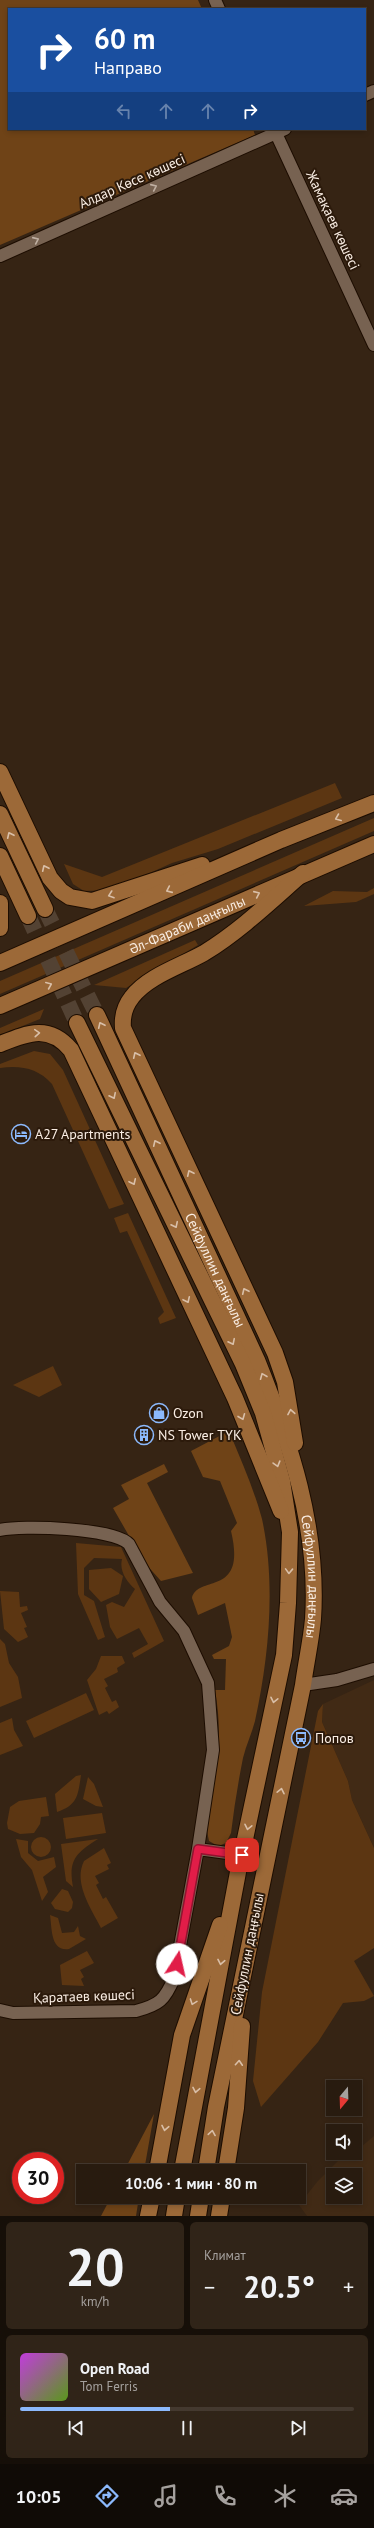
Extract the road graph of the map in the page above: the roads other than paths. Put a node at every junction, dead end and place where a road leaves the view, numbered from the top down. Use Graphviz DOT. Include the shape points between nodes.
graph roads {
  1 [pos="278,130"];
  2 [pos="0,256"];
  3 [pos="374,345"];
  4 [pos="0,772"];
  5 [pos="374,803"];
  6 [pos="0,814"];
  7 [pos="281,840"];
  8 [pos="374,844"];
  9 [pos="0,856"];
  10 [pos="303,873"];
  11 [pos="0,903"];
  12 [pos="45,909"];
  13 [pos="28,916"];
  14 [pos="0,928"];
  15 [pos="0,963"];
  16 [pos="0,1006"];
  17 [pos="97,1016"];
  18 [pos="77,1023"];
  19 [pos="0,1044"];
  20 [pos="299,1479"];
  21 [pos="0,1530"];
  22 [pos="290,1532"];
  23 [pos="374,1669"];
  24 [pos="303,1685"];
  25 [pos="198,1849"];
  26 [pos="242,1855"];
  27 [pos="238,1872"];
  28 [pos="246,1967"];
  29 [pos="0,2010"];
  30 [pos="158,2164"];
  31 [pos="183,2164"];
  32 [pos="207,2164"];
  33 [pos="227,2164"];
  34 [pos="151,2204"];
  35 [pos="176,2204"];
  36 [pos="200,2204"];
  37 [pos="221,2204"];
  38 [pos="148,2216"];
  39 [pos="174,2216"];
  40 [pos="198,2216"];
  41 [pos="219,2216"];
  2 -- 1 [label="street, Алдар Көсе көшесі, one-way"];
  1 -- 3 [label="street, Жамақаев көшесі"];
  7 -- 4 [label="main road, one-way" via="92,901 70,897 50,878"];
  5 -- 7 [label="main road, one-way"];
  12 -- 6 [label="main road, one-way"];
  7 -- 15 [label="main road, one-way"];
  8 -- 10 [label="main road, Әл-Фараби даңғылы"];
  9 -- 13 [label="main road"];
  16 -- 10 [label="main road, Әл-Фараби даңғылы, one-way"];
  20 -- 10 [label="main road, one-way" via="292,1414 275,1353 123,1028 122,1018 132,997 143,986 204,953 233,933"];
  11 -- 14 [label="main road"];
  20 -- 17 [label="main road, Сейфуллин даңғылы, one-way" via="257,1360"];
  18 -- 22 [label="main road, Сейфуллин даңғылы, one-way" via="242,1364 263,1413 280,1473"];
  19 -- 22 [label="main road, one-way" via="40,1032 54,1034 71,1050 235,1398"];
  20 -- 24 [label="main road, Сейфуллин даңғылы" via="308,1524 313,1586 313,1619"];
  21 -- 25 [label="street, Қаратаев көшесі" via="30,1528 104,1532 121,1537 129,1544 163,1607 184,1632 208,1683 213,1733 213,1750"];
  22 -- 26 [label="main road, Сейфуллин даңғылы, one-way" via="284,1654"];
  23 -- 24 [label="street" via="336,1680"];
  28 -- 24 [label="main road, Сейфуллин даңғылы, one-way"];
  25 -- 26 [label="street"];
  25 -- 29 [label="street, Қаратаев көшесі" via="174,1978 167,1995 154,2006 136,2011 13,2013"];
  26 -- 27 [label="main road, Сейфуллин даңғылы"];
  27 -- 30 [label="main road, one-way" via="187,2017"];
  27 -- 31 [label="main road, Сейфуллин даңғылы, one-way"];
  32 -- 28 [label="main road, Сейфуллин даңғылы, one-way" via="216,2107"];
  33 -- 28 [label="main road, one-way" via="236,2108"];
  34 -- 38 [label="main road"];
  35 -- 39 [label="main road"];
  36 -- 40 [label="main road"];
  37 -- 41 [label="main road"];
}
